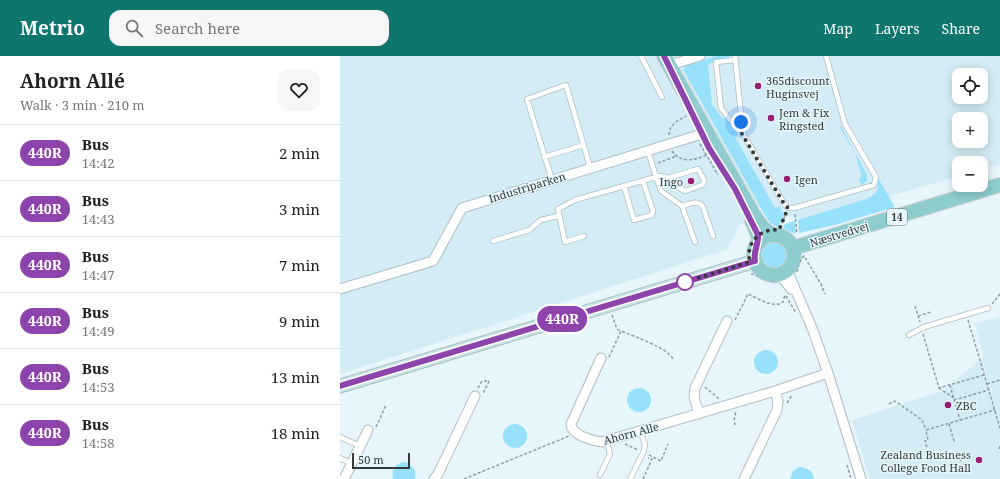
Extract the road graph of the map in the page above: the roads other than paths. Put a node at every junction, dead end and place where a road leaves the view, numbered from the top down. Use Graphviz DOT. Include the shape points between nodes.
graph roads {
  1 [pos="641,56"];
  2 [pos="700,56"];
  3 [pos="826,56"];
  4 [pos="735,58"];
  5 [pos="667,61"];
  6 [pos="662,97"];
  7 [pos="741,122"];
  8 [pos="702,130"];
  9 [pos="584,145"];
  10 [pos="648,151"];
  11 [pos="544,157"];
  12 [pos="590,168"];
  13 [pos="656,177"];
  14 [pos="668,178"];
  15 [pos="552,180"];
  16 [pos="643,181"];
  17 [pos="1000,185"];
  18 [pos="624,186"];
  19 [pos="682,206"];
  20 [pos="558,216"];
  21 [pos="767,235"];
  22 [pos="584,236"];
  23 [pos="713,236"];
  24 [pos="493,241"];
  25 [pos="695,242"];
  26 [pos="796,243"];
  27 [pos="752,266"];
  28 [pos="786,276"];
  29 [pos="340,290"];
  30 [pos="988,308"];
  31 [pos="727,321"];
  32 [pos="909,335"];
  33 [pos="604,360"];
  34 [pos="828,373"];
  35 [pos="340,386"];
  36 [pos="775,391"];
  37 [pos="475,396"];
  38 [pos="699,414"];
  39 [pos="368,430"];
  40 [pos="640,431"];
  41 [pos="340,437"];
  42 [pos="607,441"];
  43 [pos="360,446"];
  44 [pos="340,458"];
  45 [pos="352,464"];
  46 [pos="600,475"];
  47 [pos="344,479"];
  48 [pos="434,479"];
  49 [pos="630,479"];
  50 [pos="744,479"];
  51 [pos="861,479"];
  1 -- 6 [label="lane"];
  2 -- 5 [label="street"];
  3 -- 7 [label="lane" via="845,124 876,177 874,185 788,208 742,134"];
  4 -- 7 [label="lane"];
  4 -- 7 [label="lane" via="716,62 721,108 731,121"];
  5 -- 8 [label="main road"];
  8 -- 10 [label="street, Industriparken"];
  8 -- 21 [label="main road"];
  8 -- 21 [label="main road" via="715,158"];
  9 -- 11 [label="lane"];
  9 -- 11 [label="lane" via="566,85 527,99"];
  9 -- 12 [label="lane"];
  10 -- 12 [label="street, Industriparken"];
  10 -- 13 [label="lane"];
  11 -- 15 [label="lane"];
  12 -- 15 [label="street, Industriparken"];
  13 -- 14 [label="lane"];
  13 -- 16 [label="lane"];
  13 -- 19 [label="lane" via="661,191"];
  14 -- 14 [label="lane" via="698,169 704,183 702,186 685,190 673,185"];
  15 -- 29 [label="street, Industriparken" via="462,208 433,261"];
  16 -- 18 [label="lane"];
  16 -- 18 [label="lane" via="653,211 652,215 634,220"];
  17 -- 26 [label="main road, Næstvedvej / 14"];
  18 -- 20 [label="lane" via="575,200 558,210"];
  19 -- 23 [label="lane" via="696,202 701,204"];
  19 -- 25 [label="lane"];
  20 -- 22 [label="lane" via="566,242"];
  20 -- 24 [label="lane" via="541,220 529,230"];
  21 -- 26 [label="main road" via="783,237 790,243"];
  21 -- 27 [label="main road" via="755,249"];
  26 -- 28 [label="main road" via="794,258"];
  27 -- 28 [label="main road" via="773,275"];
  27 -- 35 [label="main road" via="609,305"];
  28 -- 34 [label="street" via="809,319"];
  30 -- 32 [label="lane"];
  31 -- 38 [label="street" via="695,388 694,397"];
  33 -- 42 [label="street, Ahorn Alle" via="570,424 575,432 595,441"];
  34 -- 36 [label="street, Ahorn Alle"];
  34 -- 51 [label="street"];
  36 -- 38 [label="street, Ahorn Alle"];
  36 -- 50 [label="street" via="777,410"];
  37 -- 48 [label="street"];
  38 -- 40 [label="street, Ahorn Alle"];
  39 -- 43 [label="street"];
  40 -- 42 [label="street, Ahorn Alle"];
  40 -- 49 [label="lane" via="644,451"];
  41 -- 43 [label="lane"];
  42 -- 46 [label="lane" via="610,454"];
  43 -- 45 [label="street"];
  44 -- 45 [label="lane"];
  45 -- 47 [label="street"];
}
